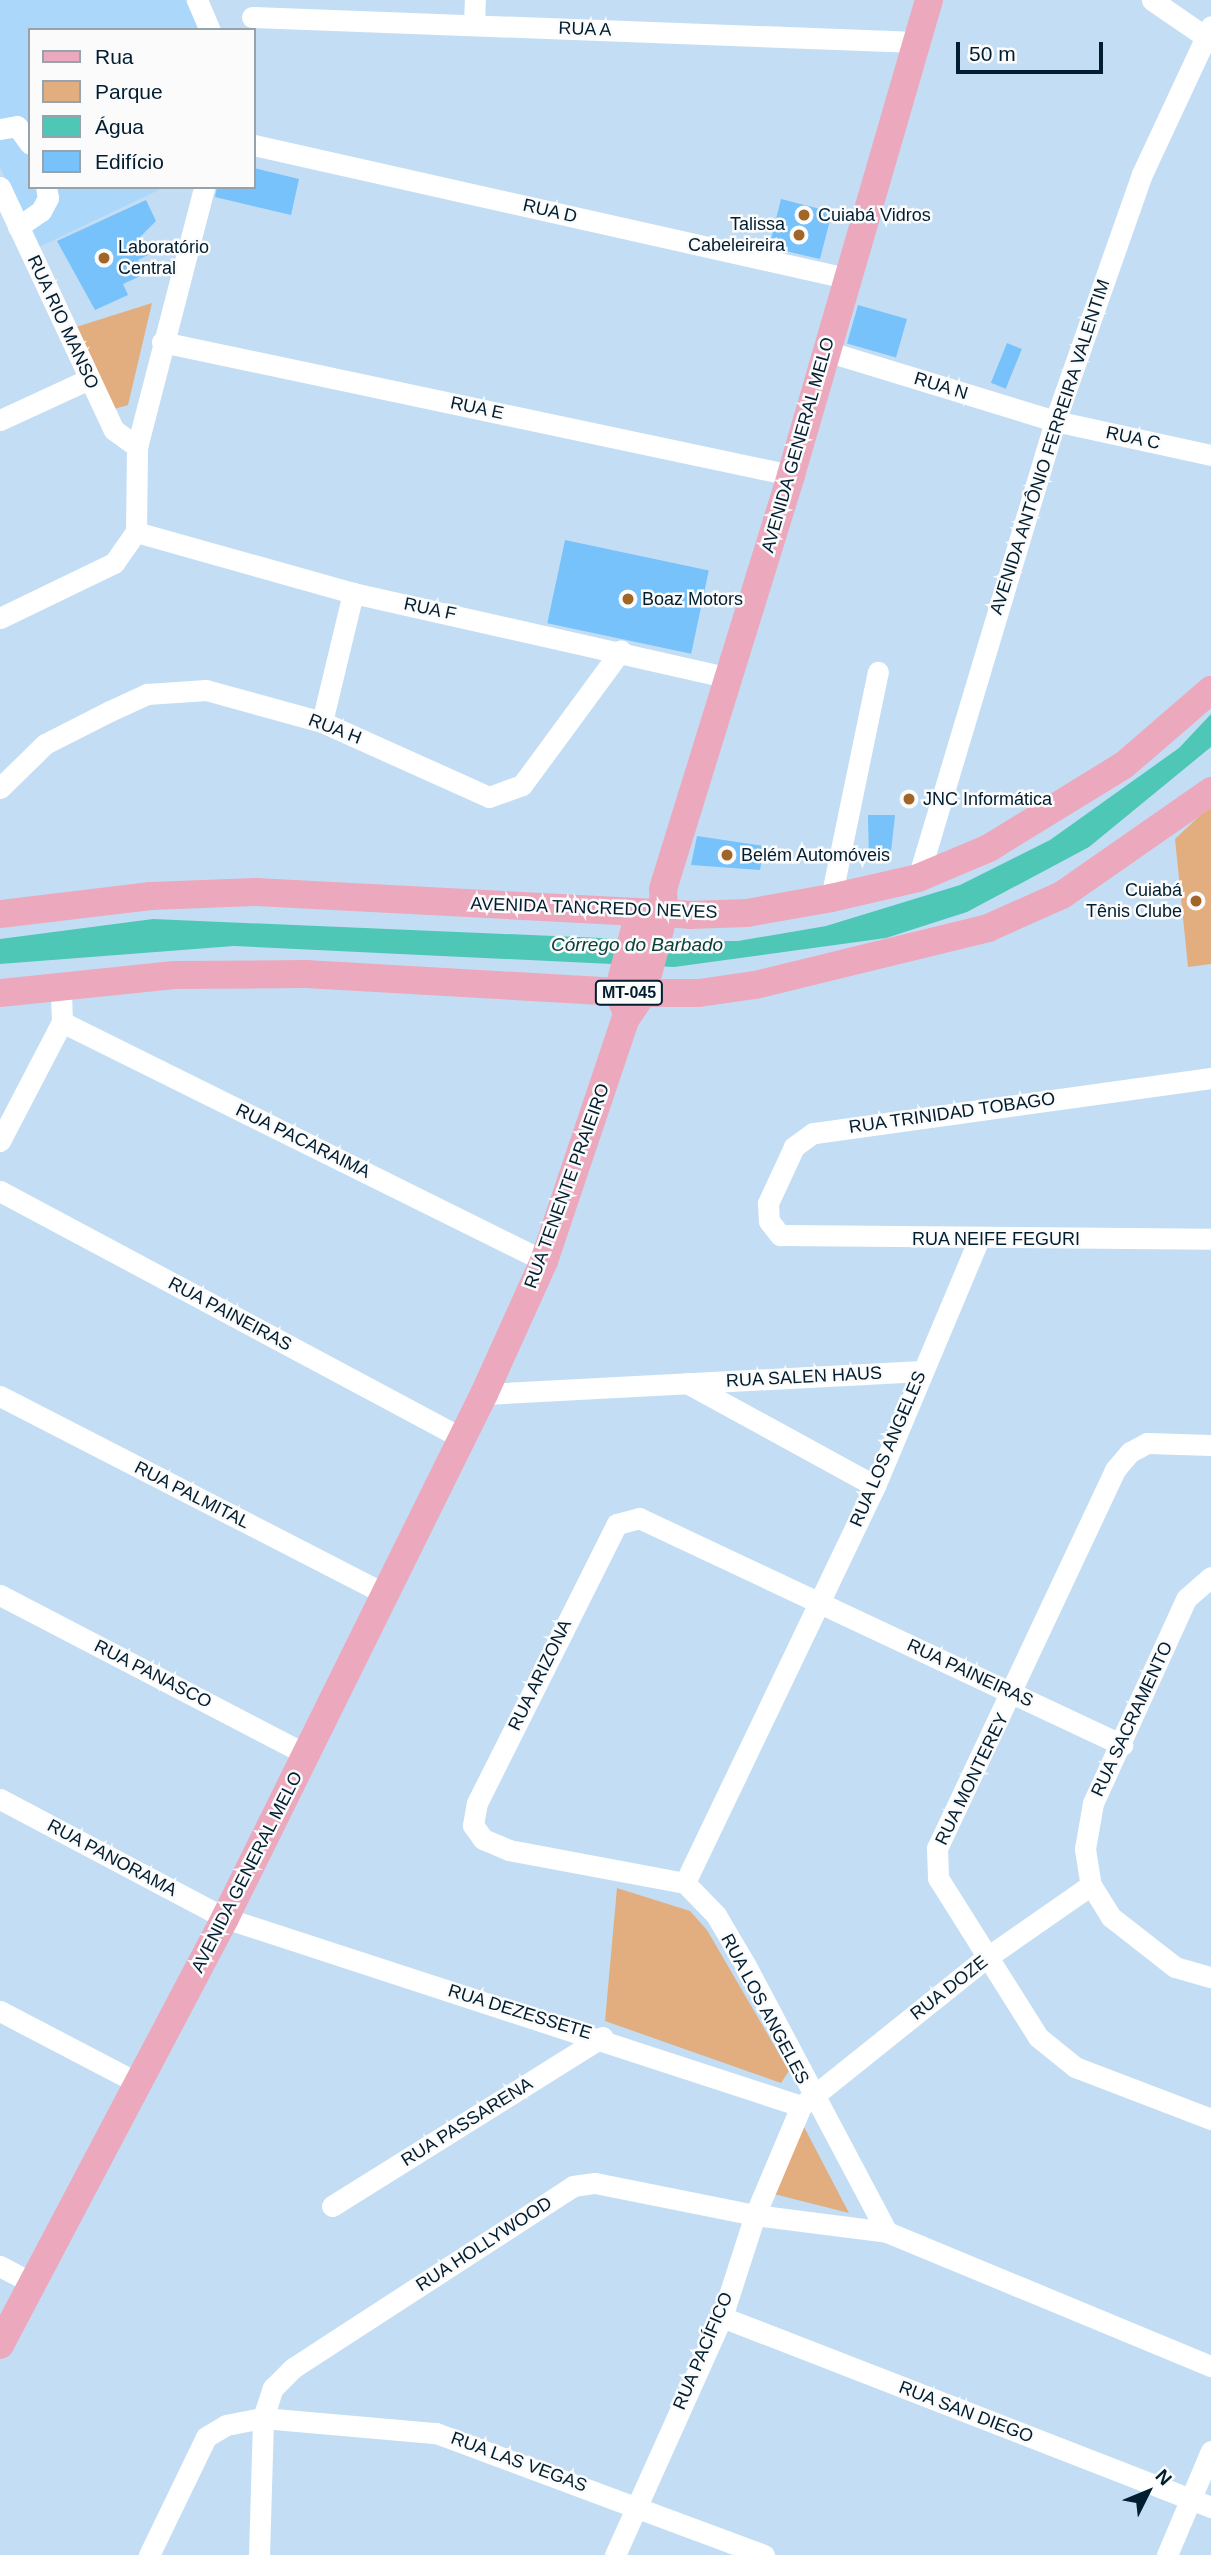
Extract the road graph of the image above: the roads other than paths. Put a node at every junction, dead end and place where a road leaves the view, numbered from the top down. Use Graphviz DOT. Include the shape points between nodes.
graph roads {
  1 [pos="197,0"];
  2 [pos="475,0"];
  3 [pos="929,0"];
  4 [pos="1153,0"];
  5 [pos="253,16"];
  6 [pos="474,24"];
  7 [pos="209,28"];
  8 [pos="1207,30"];
  9 [pos="917,42"];
  10 [pos="0,129"];
  11 [pos="28,141"];
  12 [pos="256,145"];
  13 [pos="0,187"];
  14 [pos="46,189"];
  15 [pos="203,189"];
  16 [pos="11,226"];
  17 [pos="846,278"];
  18 [pos="162,342"];
  19 [pos="826,351"];
  20 [pos="89,379"];
  21 [pos="0,419"];
  22 [pos="1055,422"];
  23 [pos="137,447"];
  24 [pos="1211,455"];
  25 [pos="791,475"];
  26 [pos="136,533"];
  27 [pos="353,593"];
  28 [pos="0,618"];
  29 [pos="621,650"];
  30 [pos="878,672"];
  31 [pos="727,677"];
  32 [pos="1211,690"];
  33 [pos="322,722"];
  34 [pos="0,788"];
  35 [pos="1211,791"];
  36 [pos="918,878"];
  37 [pos="831,898"];
  38 [pos="0,914"];
  39 [pos="652,915"];
  40 [pos="61,986"];
  41 [pos="631,991"];
  42 [pos="0,993"];
  43 [pos="62,1022"];
  44 [pos="1211,1078"];
  45 [pos="0,1141"];
  46 [pos="0,1191"];
  47 [pos="780,1235"];
  48 [pos="1211,1239"];
  49 [pos="978,1241"];
  50 [pos="544,1261"];
  51 [pos="921,1371"];
  52 [pos="687,1383"];
  53 [pos="484,1394"];
  54 [pos="0,1396"];
  55 [pos="460,1437"];
  56 [pos="1211,1445"];
  57 [pos="875,1486"];
  58 [pos="1211,1577"];
  59 [pos="384,1593"];
  60 [pos="0,1595"];
  61 [pos="818,1601"];
  62 [pos="1013,1694"];
  63 [pos="1122,1745"];
  64 [pos="306,1754"];
  65 [pos="0,1798"];
  66 [pos="685,1883"];
  67 [pos="1091,1885"];
  68 [pos="225,1918"];
  69 [pos="986,1958"];
  70 [pos="1211,1978"];
  71 [pos="0,2011"];
  72 [pos="602,2038"];
  73 [pos="138,2083"];
  74 [pos="806,2100"];
  75 [pos="1211,2119"];
  76 [pos="332,2206"];
  77 [pos="755,2215"];
  78 [pos="887,2232"];
  79 [pos="0,2266"];
  80 [pos="30,2281"];
  81 [pos="722,2317"];
  82 [pos="0,2344"];
  83 [pos="1211,2366"];
  84 [pos="263,2418"];
  85 [pos="1211,2451"];
  86 [pos="635,2504"];
  87 [pos="1202,2504"];
  88 [pos="149,2555"];
  89 [pos="260,2555"];
  90 [pos="615,2555"];
  91 [pos="764,2555"];
  92 [pos="1167,2555"];
  1 -- 7 [label="street"];
  2 -- 6 [label="street"];
  3 -- 9 [label="main road, AVENIDA GENERAL MELO"];
  4 -- 8 [label="street"];
  5 -- 6 [label="street, RUA A"];
  6 -- 9 [label="street, RUA A"];
  8 -- 22 [label="street, AVENIDA ANTÔNIO FERREIRA VALENTIM" via="1142,173"];
  9 -- 17 [label="main road, AVENIDA GENERAL MELO"];
  10 -- 11 [label="street" via="17,126"];
  12 -- 17 [label="street, RUA D"];
  13 -- 16 [label="street, RUA RIO MANSO"];
  14 -- 16 [label="street" via="48,198 41,211"];
  15 -- 18 [label="street"];
  16 -- 20 [label="street, RUA RIO MANSO"];
  17 -- 19 [label="main road, AVENIDA GENERAL MELO"];
  18 -- 23 [label="street"];
  18 -- 25 [label="street, RUA E"];
  19 -- 22 [label="street, RUA N"];
  19 -- 25 [label="main road, AVENIDA GENERAL MELO"];
  20 -- 21 [label="street"];
  20 -- 23 [label="street, RUA RIO MANSO" via="114,430"];
  22 -- 24 [label="street, RUA C"];
  22 -- 36 [label="street, AVENIDA ANTÔNIO FERREIRA VALENTIM"];
  23 -- 26 [label="street"];
  25 -- 31 [label="main road, AVENIDA GENERAL MELO"];
  26 -- 27 [label="street, RUA F"];
  26 -- 28 [label="street" via="114,563"];
  27 -- 29 [label="street, RUA F"];
  27 -- 33 [label="street"];
  29 -- 31 [label="street, RUA F"];
  29 -- 33 [label="street, RUA H" via="522,785 489,797"];
  30 -- 37 [label="street"];
  31 -- 39 [label="main road, AVENIDA GENERAL MELO"];
  32 -- 36 [label="main road, AVENIDA TANCREDO NEVES" via="1124,765 1054,811"];
  33 -- 34 [label="street, RUA H" via="206,690 147,694 45,744"];
  35 -- 41 [label="main road, MT-045" via="1062,895 988,929 755,985"];
  36 -- 37 [label="main road, AVENIDA TANCREDO NEVES"];
  37 -- 39 [label="main road, AVENIDA TANCREDO NEVES" via="747,913"];
  38 -- 39 [label="main road, AVENIDA TANCREDO NEVES" via="151,895 256,892"];
  39 -- 41 [label="main road, RUA TENENTE PRAIEIRO"];
  40 -- 41 [label="main road, MT-045" via="174,975 306,974"];
  40 -- 42 [label="main road, MT-045"];
  40 -- 43 [label="street"];
  41 -- 50 [label="main road, RUA TENENTE PRAIEIRO"];
  43 -- 45 [label="street"];
  43 -- 50 [label="street, RUA PACARAIMA"];
  44 -- 47 [label="street, RUA TRINIDAD TOBAGO" via="813,1133 794,1147 768,1203 769,1221"];
  46 -- 55 [label="street, RUA PAINEIRAS"];
  47 -- 49 [label="street, RUA NEIFE FEGURI"];
  48 -- 49 [label="street, RUA NEIFE FEGURI"];
  49 -- 51 [label="street, RUA LOS ANGELES"];
  50 -- 53 [label="main road, RUA TENENTE PRAIEIRO"];
  51 -- 52 [label="street, RUA SALEN HAUS"];
  51 -- 57 [label="street, RUA LOS ANGELES"];
  52 -- 53 [label="street, RUA SALEN HAUS"];
  52 -- 57 [label="street, RUA SALEN HAUS"];
  53 -- 55 [label="main road, AVENIDA GENERAL MELO"];
  54 -- 59 [label="street, RUA PALMITAL"];
  55 -- 59 [label="main road, AVENIDA GENERAL MELO"];
  56 -- 62 [label="street, RUA MONTEREY" via="1147,1443 1115,1470"];
  57 -- 61 [label="street, RUA LOS ANGELES"];
  58 -- 63 [label="street, RUA SACRAMENTO" via="1186,1598"];
  59 -- 64 [label="main road, AVENIDA GENERAL MELO"];
  60 -- 64 [label="street, RUA PANASCO"];
  61 -- 62 [label="street, RUA PAINEIRAS"];
  61 -- 66 [label="street, RUA LOS ANGELES"];
  61 -- 66 [label="street, RUA ARIZONA" via="639,1518 617,1524 477,1803 473,1825 483,1839 509,1850"];
  62 -- 63 [label="street, RUA PAINEIRAS"];
  62 -- 69 [label="street, RUA MONTEREY" via="936,1848 938,1878"];
  63 -- 67 [label="street, RUA SACRAMENTO" via="1093,1803 1085,1849"];
  64 -- 68 [label="main road, AVENIDA GENERAL MELO"];
  65 -- 68 [label="street, RUA PANORAMA"];
  66 -- 74 [label="street, RUA LOS ANGELES" via="716,1915"];
  67 -- 69 [label="street, RUA DOZE"];
  67 -- 70 [label="street, RUA SACRAMENTO" via="1111,1917 1140,1944 1175,1967"];
  68 -- 72 [label="street, RUA DEZESSETE"];
  68 -- 73 [label="main road, AVENIDA GENERAL MELO"];
  69 -- 74 [label="street, RUA DOZE"];
  69 -- 75 [label="street, RUA MONTEREY" via="1038,2037 1074,2067"];
  71 -- 73 [label="street"];
  72 -- 74 [label="street, RUA DEZESSETE"];
  72 -- 76 [label="street, RUA PASSARENA"];
  73 -- 80 [label="main road, AVENIDA GENERAL MELO"];
  74 -- 77 [label="street, RUA PACÍFICO"];
  74 -- 78 [label="street, RUA LOS ANGELES"];
  77 -- 78 [label="street, RUA HOLLYWOOD"];
  77 -- 81 [label="street, RUA PACÍFICO"];
  77 -- 84 [label="street, RUA HOLLYWOOD" via="595,2183 573,2186 293,2368 273,2388"];
  78 -- 83 [label="street"];
  79 -- 80 [label="street"];
  80 -- 82 [label="main road, AVENIDA GENERAL MELO"];
  81 -- 86 [label="street, RUA PACÍFICO"];
  81 -- 87 [label="street, RUA SAN DIEGO"];
  84 -- 86 [label="street, RUA LAS VEGAS" via="436,2433"];
  84 -- 88 [label="street" via="226,2425 206,2437"];
  84 -- 89 [label="street, RUA HOLLYWOOD"];
  85 -- 87 [label="street"];
  86 -- 90 [label="street, RUA PACÍFICO"];
  86 -- 91 [label="street, RUA LAS VEGAS"];
  87 -- 92 [label="street"];
}
